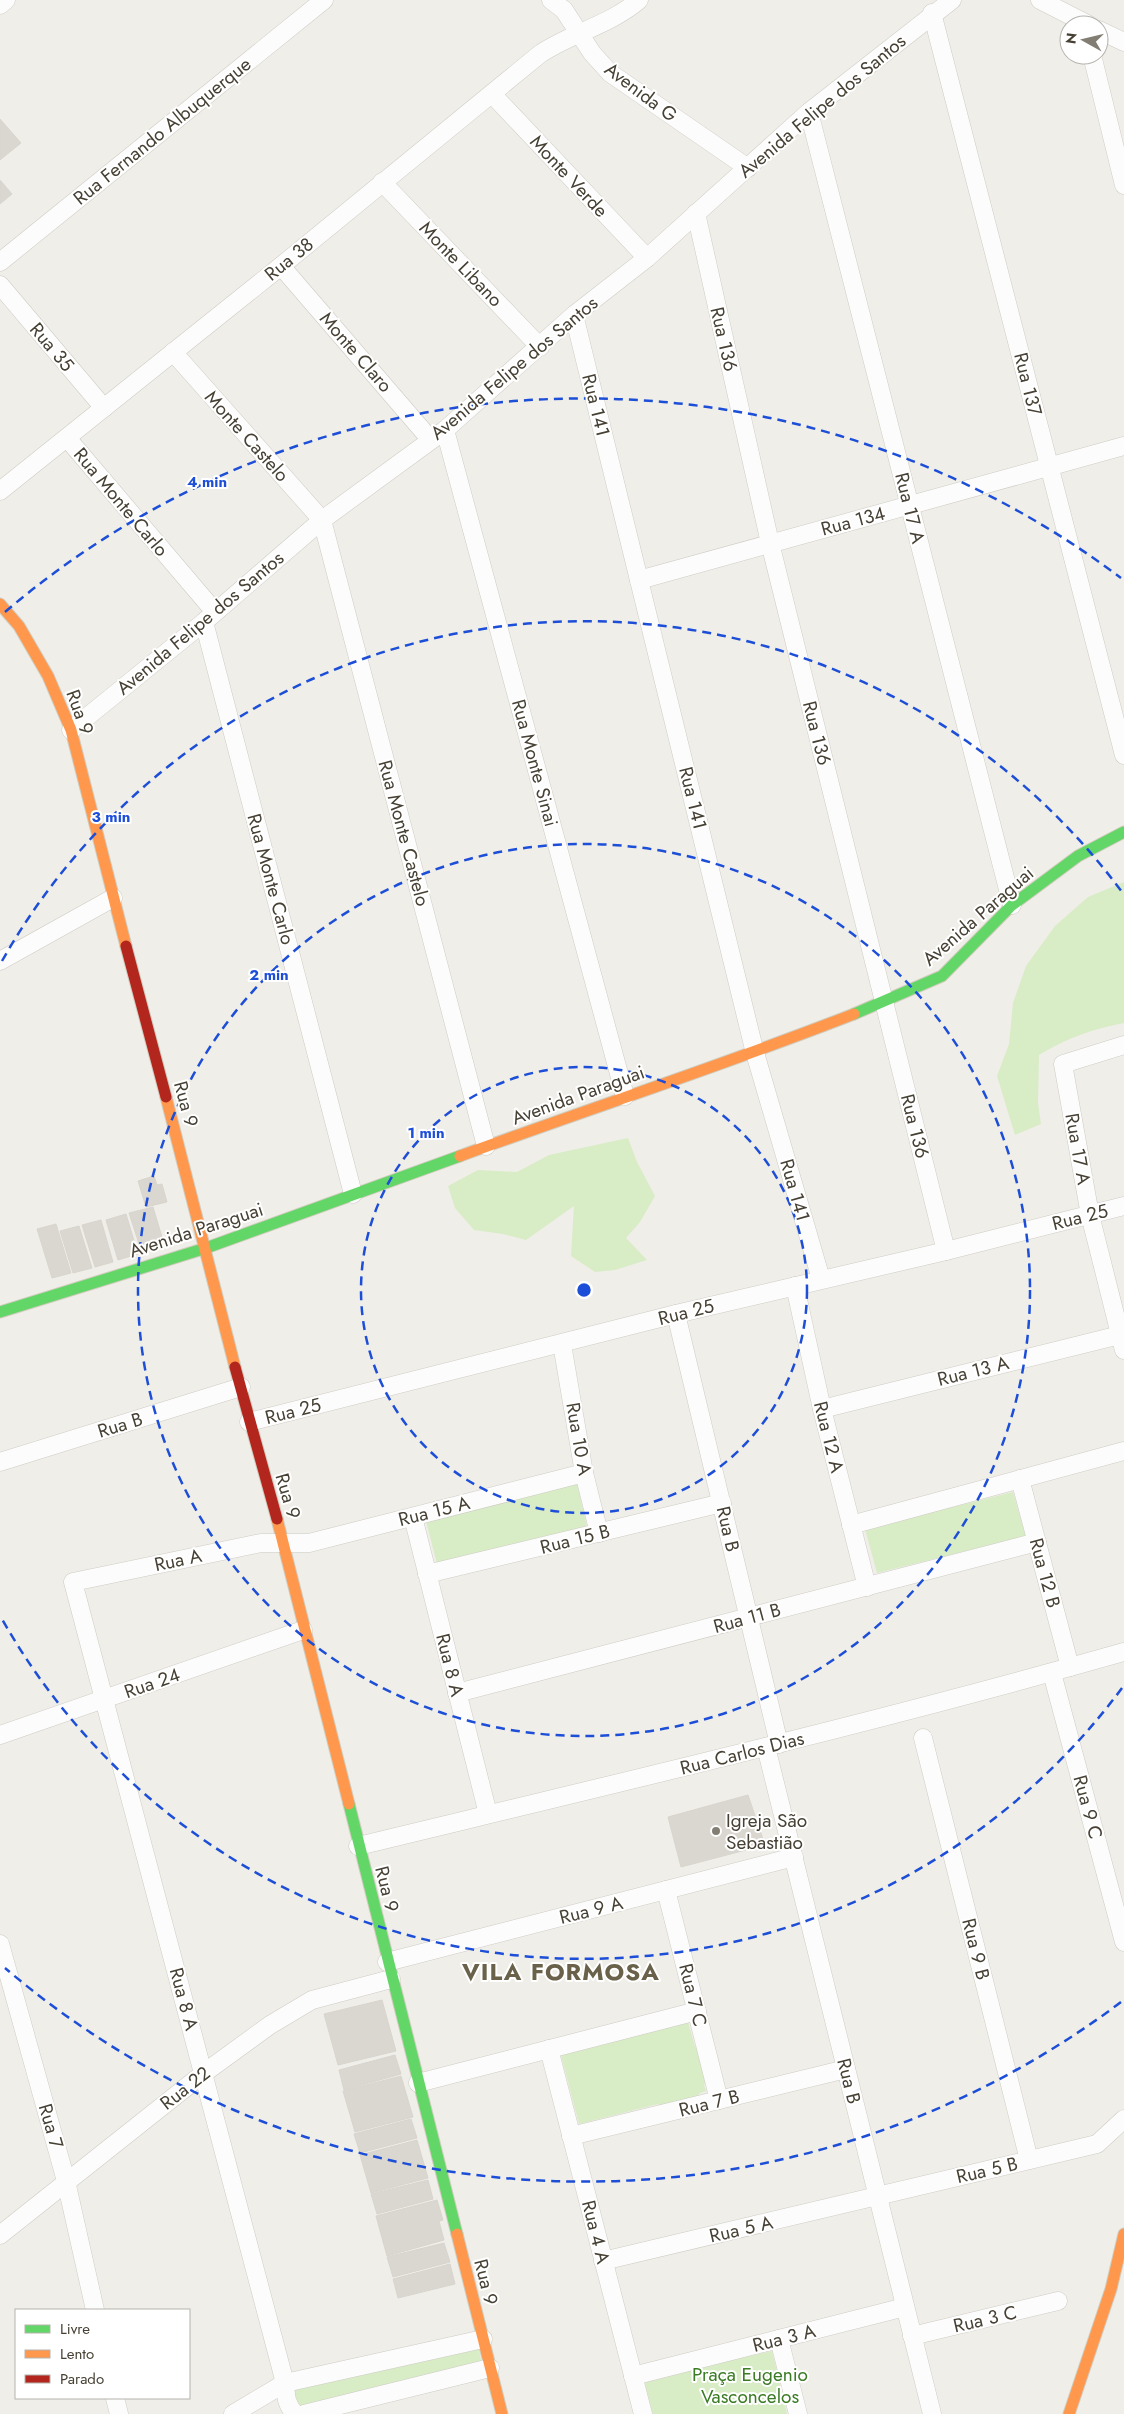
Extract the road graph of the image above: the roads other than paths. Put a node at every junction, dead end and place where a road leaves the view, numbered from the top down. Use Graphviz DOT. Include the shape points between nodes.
graph roads {
  1 [pos="6,0"];
  2 [pos="324,0"];
  3 [pos="551,0"];
  4 [pos="638,0"];
  5 [pos="952,0"];
  6 [pos="1040,0"];
  7 [pos="0,5"];
  8 [pos="932,13"];
  9 [pos="1068,15"];
  10 [pos="580,32"];
  11 [pos="1109,35"];
  12 [pos="1124,42"];
  13 [pos="1094,65"];
  14 [pos="492,94"];
  15 [pos="809,112"];
  16 [pos="748,168"];
  17 [pos="382,182"];
  18 [pos="1124,185"];
  19 [pos="696,213"];
  20 [pos="647,258"];
  21 [pos="0,262"];
  22 [pos="281,266"];
  23 [pos="0,285"];
  24 [pos="574,315"];
  25 [pos="540,347"];
  26 [pos="173,352"];
  27 [pos="104,408"];
  28 [pos="445,430"];
  29 [pos="67,438"];
  30 [pos="430,439"];
  31 [pos="1124,446"];
  32 [pos="1049,467"];
  33 [pos="0,491"];
  34 [pos="909,505"];
  35 [pos="322,520"];
  36 [pos="770,543"];
  37 [pos="639,580"];
  38 [pos="0,604"];
  39 [pos="210,617"];
  40 [pos="71,730"];
  41 [pos="1124,755"];
  42 [pos="1124,832"];
  43 [pos="113,898"];
  44 [pos="1012,905"];
  45 [pos="0,960"];
  46 [pos="884,1002"];
  47 [pos="1124,1045"];
  48 [pos="755,1053"];
  49 [pos="625,1096"];
  50 [pos="486,1146"];
  51 [pos="354,1194"];
  52 [pos="1124,1206"];
  53 [pos="1090,1214"];
  54 [pos="206,1248"];
  55 [pos="946,1251"];
  56 [pos="821,1279"];
  57 [pos="795,1286"];
  58 [pos="0,1312"];
  59 [pos="676,1314"];
  60 [pos="1123,1339"];
  61 [pos="562,1344"];
  62 [pos="241,1387"];
  63 [pos="822,1409"];
  64 [pos="249,1422"];
  65 [pos="1124,1451"];
  66 [pos="0,1462"];
  67 [pos="584,1473"];
  68 [pos="1020,1479"];
  69 [pos="722,1503"];
  70 [pos="412,1517"];
  71 [pos="851,1525"];
  72 [pos="599,1533"];
  73 [pos="283,1542"];
  74 [pos="1037,1542"];
  75 [pos="427,1574"];
  76 [pos="73,1582"];
  77 [pos="866,1587"];
  78 [pos="749,1618"];
  79 [pos="303,1630"];
  80 [pos="1124,1652"];
  81 [pos="1070,1667"];
  82 [pos="1052,1673"];
  83 [pos="458,1694"];
  84 [pos="104,1699"];
  85 [pos="0,1735"];
  86 [pos="923,1738"];
  87 [pos="773,1746"];
  88 [pos="488,1814"];
  89 [pos="358,1846"];
  90 [pos="794,1857"];
  91 [pos="666,1890"];
  92 [pos="1124,1942"];
  93 [pos="0,1944"];
  94 [pos="389,1970"];
  95 [pos="697,2011"];
  96 [pos="549,2049"];
  97 [pos="846,2069"];
  98 [pos="204,2072"];
  99 [pos="418,2083"];
  100 [pos="719,2100"];
  101 [pos="1124,2119"];
  102 [pos="571,2136"];
  103 [pos="1028,2160"];
  104 [pos="66,2181"];
  105 [pos="878,2196"];
  106 [pos="1124,2234"];
  107 [pos="0,2235"];
  108 [pos="604,2261"];
  109 [pos="1058,2302"];
  110 [pos="905,2307"];
  111 [pos="95,2309"];
  112 [pos="912,2336"];
  113 [pos="483,2339"];
  114 [pos="779,2339"];
  115 [pos="490,2368"];
  116 [pos="633,2376"];
  117 [pos="285,2383"];
  118 [pos="115,2399"];
  119 [pos="119,2414"];
  120 [pos="233,2414"];
  121 [pos="295,2414"];
  122 [pos="304,2414"];
  123 [pos="502,2414"];
  124 [pos="643,2414"];
  125 [pos="798,2414"];
  126 [pos="932,2414"];
  127 [pos="1069,2414"];
  1 -- 7 [label="street"];
  2 -- 21 [label="street, Rua Fernando Albuquerque"];
  3 -- 10 [label="street, Avenida G" via="564,10"];
  4 -- 10 [label="street, Rua 38" via="609,20"];
  5 -- 8 [label="street, Avenida Felipe dos Santos"];
  6 -- 9 [label="street"];
  8 -- 15 [label="street, Avenida Felipe dos Santos"];
  8 -- 32 [label="street, Rua 137"];
  10 -- 14 [label="street, Rua 38" via="557,42"];
  10 -- 16 [label="street, Avenida G" via="592,53 610,73"];
  11 -- 12 [label="street"];
  13 -- 18 [label="street"];
  14 -- 17 [label="street, Rua 38"];
  14 -- 20 [label="street, Monte Verde"];
  15 -- 16 [label="street, Avenida Felipe dos Santos"];
  15 -- 34 [label="street, Rua 17 A"];
  16 -- 19 [label="street, Avenida Felipe dos Santos"];
  17 -- 22 [label="street, Rua 38"];
  17 -- 25 [label="street, Monte Libano"];
  19 -- 20 [label="street, Avenida Felipe dos Santos"];
  19 -- 36 [label="street, Rua 136"];
  20 -- 24 [label="street, Avenida Felipe dos Santos"];
  22 -- 26 [label="street, Rua 38"];
  22 -- 30 [label="street, Monte Claro"];
  23 -- 27 [label="street, Rua 35"];
  24 -- 25 [label="street, Avenida Felipe dos Santos"];
  24 -- 37 [label="street, Rua 141"];
  25 -- 28 [label="street, Avenida Felipe dos Santos"];
  26 -- 27 [label="street, Rua 38"];
  26 -- 35 [label="street, Monte Castelo"];
  27 -- 29 [label="street, Rua 38"];
  28 -- 30 [label="street, Avenida Felipe dos Santos"];
  28 -- 49 [label="street, Rua Monte Sinai"];
  29 -- 33 [label="street, Rua 38"];
  29 -- 39 [label="street, Rua Monte Carlo"];
  30 -- 35 [label="street, Avenida Felipe dos Santos"];
  31 -- 32 [label="street, Rua 134"];
  32 -- 34 [label="street, Rua 134"];
  32 -- 41 [label="street, Rua 137"];
  34 -- 36 [label="street, Rua 134"];
  34 -- 44 [label="street, Rua 17 A"];
  35 -- 39 [label="street, Avenida Felipe dos Santos"];
  35 -- 50 [label="street, Rua Monte Castelo"];
  36 -- 37 [label="street, Rua 134"];
  36 -- 46 [label="street, Rua 136"];
  37 -- 48 [label="street, Rua 141"];
  38 -- 40 [label="street, Rua 9" via="19,626 48,676"];
  39 -- 40 [label="street, Avenida Felipe dos Santos"];
  39 -- 51 [label="street, Rua Monte Carlo"];
  40 -- 43 [label="street, Rua 9"];
  42 -- 44 [label="street, Avenida Paraguai" via="1078,856"];
  43 -- 45 [label="street"];
  43 -- 54 [label="street, Rua 9"];
  44 -- 46 [label="street, Avenida Paraguai" via="942,976"];
  46 -- 48 [label="street, Avenida Paraguai"];
  46 -- 55 [label="street, Rua 136"];
  47 -- 53 [label="street, Rua 17 A" via="1063,1064"];
  48 -- 49 [label="street, Avenida Paraguai"];
  48 -- 56 [label="street, Rua 141"];
  49 -- 50 [label="street, Avenida Paraguai"];
  50 -- 51 [label="street, Avenida Paraguai"];
  51 -- 54 [label="street, Avenida Paraguai"];
  52 -- 53 [label="street, Rua 25"];
  53 -- 55 [label="street, Rua 25"];
  53 -- 60 [label="street, Rua 17 A"];
  54 -- 58 [label="street, Avenida Paraguai"];
  54 -- 62 [label="street, Rua 9"];
  55 -- 56 [label="street, Rua 25"];
  56 -- 57 [label="street, Rua 25"];
  57 -- 59 [label="street, Rua 25"];
  57 -- 63 [label="street, Rua 12 A"];
  59 -- 61 [label="street, Rua 25"];
  59 -- 69 [label="street, Rua B"];
  60 -- 63 [label="street, Rua 13 A"];
  61 -- 64 [label="street, Rua 25"];
  61 -- 67 [label="street, Rua 10 A"];
  62 -- 64 [label="street, Rua 9"];
  62 -- 66 [label="street, Rua B"];
  63 -- 71 [label="street, Rua 12 A"];
  64 -- 73 [label="street, Rua 9"];
  65 -- 68 [label="street"];
  67 -- 70 [label="street, Rua 15 A"];
  67 -- 72 [label="street, Rua 10 A"];
  68 -- 71 [label="street"];
  68 -- 74 [label="street, Rua 12 B"];
  69 -- 72 [label="street, Rua 15 B"];
  69 -- 78 [label="street, Rua B"];
  70 -- 73 [label="street, Rua 15 A" via="309,1543"];
  70 -- 75 [label="street, Rua 8 A"];
  71 -- 77 [label="street, Rua 12 A"];
  72 -- 75 [label="street, Rua 15 B"];
  73 -- 76 [label="street, Rua A" via="261,1543"];
  73 -- 79 [label="street, Rua 9"];
  74 -- 77 [label="street, Rua 11 B"];
  74 -- 81 [label="street, Rua 12 B"];
  75 -- 83 [label="street, Rua 8 A"];
  76 -- 84 [label="street, Rua 8 A"];
  77 -- 78 [label="street, Rua 11 B"];
  78 -- 83 [label="street, Rua 11 B"];
  78 -- 87 [label="street, Rua B"];
  79 -- 84 [label="street, Rua 24"];
  79 -- 89 [label="street, Rua 9"];
  80 -- 81 [label="street, Rua Carlos Dias"];
  81 -- 82 [label="street, Rua Carlos Dias"];
  82 -- 87 [label="street, Rua Carlos Dias"];
  82 -- 92 [label="street, Rua 9 C"];
  83 -- 88 [label="street, Rua 8 A"];
  84 -- 85 [label="street, Rua 24"];
  84 -- 98 [label="street, Rua 8 A"];
  86 -- 103 [label="street, Rua 9 B"];
  87 -- 88 [label="street, Rua Carlos Dias"];
  87 -- 90 [label="street, Rua B"];
  88 -- 89 [label="street, Rua Carlos Dias"];
  89 -- 94 [label="street, Rua 9"];
  90 -- 91 [label="street, Rua 9 A"];
  90 -- 97 [label="street, Rua B"];
  91 -- 94 [label="street, Rua 9 A"];
  91 -- 95 [label="street, Rua 7 C"];
  93 -- 104 [label="street, Rua 7"];
  94 -- 98 [label="street, Rua 22" via="312,2000"];
  94 -- 99 [label="street, Rua 9"];
  95 -- 96 [label="street"];
  95 -- 100 [label="street, Rua 7 C"];
  96 -- 99 [label="street"];
  96 -- 102 [label="street, Rua 4 A"];
  97 -- 100 [label="street, Rua 7 B"];
  97 -- 105 [label="street, Rua B"];
  98 -- 104 [label="street, Rua 22"];
  98 -- 117 [label="street, Rua 8 A"];
  99 -- 113 [label="street, Rua 9"];
  100 -- 102 [label="street, Rua 7 B"];
  101 -- 103 [label="street, Rua 5 B" via="1097,2144"];
  102 -- 108 [label="street, Rua 4 A"];
  103 -- 105 [label="street, Rua 5 B"];
  104 -- 107 [label="street, Rua 22"];
  104 -- 111 [label="street, Rua 7"];
  105 -- 108 [label="street, Rua 5 A"];
  105 -- 110 [label="street, Rua B"];
  106 -- 127 [label="street" via="1111,2289"];
  108 -- 116 [label="street, Rua 4 A"];
  109 -- 112 [label="street, Rua 3 C"];
  110 -- 112 [label="street, Rua B"];
  110 -- 114 [label="street, Rua 3 A"];
  112 -- 126 [label="street, Rua B"];
  113 -- 115 [label="street, Rua 9"];
  113 -- 117 [label="street"];
  114 -- 116 [label="street, Rua 3 A"];
  114 -- 125 [label="street"];
  115 -- 122 [label="street"];
  115 -- 123 [label="street, Rua 9"];
  116 -- 124 [label="street, Rua 4 A"];
  117 -- 120 [label="street"];
  117 -- 121 [label="street, Rua 8 A" via="288,2405"];
  118 -- 119 [label="street"];
}
